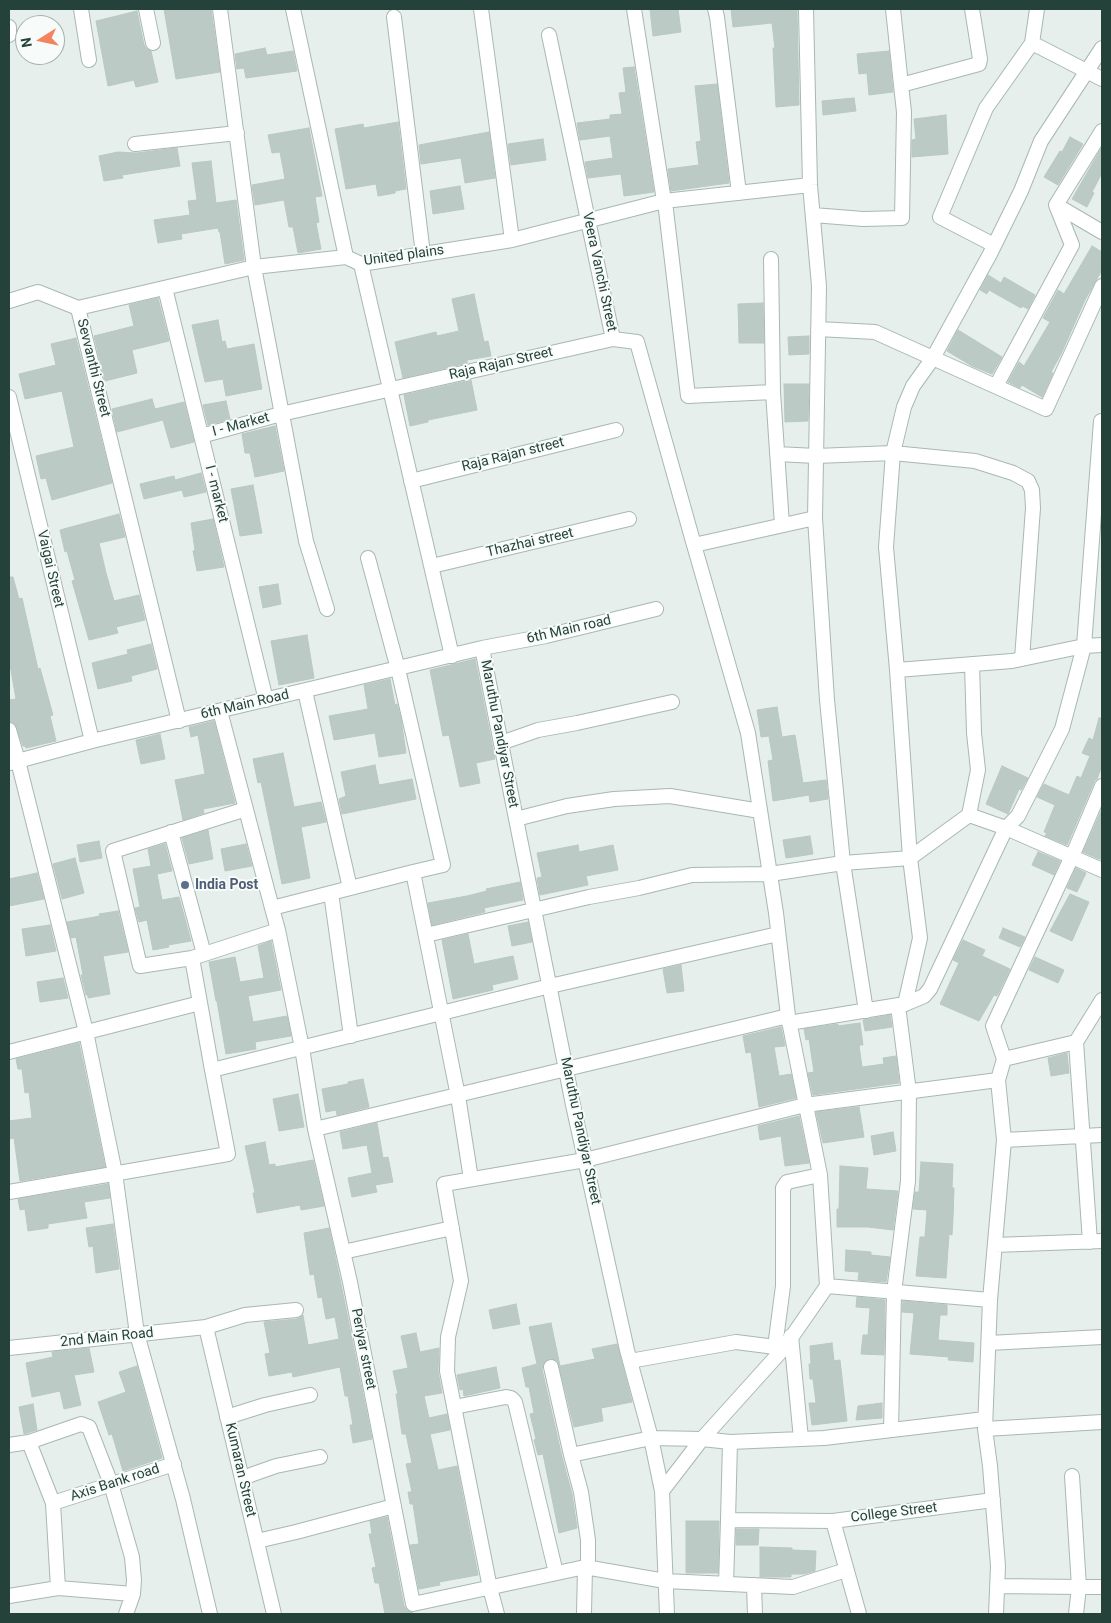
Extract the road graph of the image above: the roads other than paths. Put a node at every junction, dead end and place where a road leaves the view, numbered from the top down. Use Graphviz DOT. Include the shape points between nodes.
graph roads {
  1 [pos="81,9"];
  2 [pos="146,9"];
  3 [pos="220,9"];
  4 [pos="293,9"];
  5 [pos="482,9"];
  6 [pos="634,9"];
  7 [pos="715,9"];
  8 [pos="806,9"];
  9 [pos="893,9"];
  10 [pos="972,9"];
  11 [pos="1037,9"];
  12 [pos="394,17"];
  13 [pos="9,27"];
  14 [pos="549,34"];
  15 [pos="9,35"];
  16 [pos="1032,42"];
  17 [pos="153,44"];
  18 [pos="1102,48"];
  19 [pos="89,60"];
  20 [pos="1087,71"];
  21 [pos="1102,79"];
  22 [pos="901,84"];
  23 [pos="1102,131"];
  24 [pos="237,133"];
  25 [pos="135,144"];
  26 [pos="810,185"];
  27 [pos="739,193"];
  28 [pos="664,201"];
  29 [pos="1056,205"];
  30 [pos="813,215"];
  31 [pos="589,220"];
  32 [pos="1102,232"];
  33 [pos="512,240"];
  34 [pos="994,246"];
  35 [pos="424,254"];
  36 [pos="346,257"];
  37 [pos="770,259"];
  38 [pos="361,264"];
  39 [pos="254,267"];
  40 [pos="1102,286"];
  41 [pos="165,288"];
  42 [pos="9,301"];
  43 [pos="78,308"];
  44 [pos="818,329"];
  45 [pos="613,339"];
  46 [pos="933,358"];
  47 [pos="996,386"];
  48 [pos="390,390"];
  49 [pos="773,392"];
  50 [pos="9,397"];
  51 [pos="281,414"];
  52 [pos="1101,421"];
  53 [pos="616,430"];
  54 [pos="201,436"];
  55 [pos="893,453"];
  56 [pos="777,454"];
  57 [pos="816,456"];
  58 [pos="411,481"];
  59 [pos="815,518"];
  60 [pos="629,519"];
  61 [pos="782,525"];
  62 [pos="694,545"];
  63 [pos="368,558"];
  64 [pos="432,566"];
  65 [pos="327,609"];
  66 [pos="656,610"];
  67 [pos="1102,645"];
  68 [pos="1084,646"];
  69 [pos="482,648"];
  70 [pos="452,656"];
  71 [pos="1022,659"];
  72 [pos="972,664"];
  73 [pos="398,669"];
  74 [pos="897,670"];
  75 [pos="305,691"];
  76 [pos="266,700"];
  77 [pos="672,702"];
  78 [pos="220,711"];
  79 [pos="179,721"];
  80 [pos="9,730"];
  81 [pos="92,741"];
  82 [pos="501,743"];
  83 [pos="13,762"];
  84 [pos="1102,786"];
  85 [pos="246,809"];
  86 [pos="760,811"];
  87 [pos="969,815"];
  88 [pos="516,819"];
  89 [pos="1006,828"];
  90 [pos="171,832"];
  91 [pos="1072,857"];
  92 [pos="910,858"];
  93 [pos="842,863"];
  94 [pos="1102,870"];
  95 [pos="413,872"];
  96 [pos="770,874"];
  97 [pos="350,888"];
  98 [pos="331,893"];
  99 [pos="272,908"];
  100 [pos="534,909"];
  101 [pos="278,930"];
  102 [pos="778,934"];
  103 [pos="426,935"];
  104 [pos="198,956"];
  105 [pos="550,986"];
  106 [pos="1102,1000"];
  107 [pos="200,1003"];
  108 [pos="902,1005"];
  109 [pos="866,1011"];
  110 [pos="441,1014"];
  111 [pos="789,1020"];
  112 [pos="86,1032"];
  113 [pos="351,1036"];
  114 [pos="1076,1042"];
  115 [pos="302,1048"];
  116 [pos="9,1052"];
  117 [pos="1004,1059"];
  118 [pos="212,1070"];
  119 [pos="566,1070"];
  120 [pos="998,1080"];
  121 [pos="909,1092"];
  122 [pos="458,1096"];
  123 [pos="805,1105"];
  124 [pos="315,1129"];
  125 [pos="1102,1135"];
  126 [pos="1082,1136"];
  127 [pos="1004,1140"];
  128 [pos="585,1160"];
  129 [pos="115,1173"];
  130 [pos="820,1175"];
  131 [pos="471,1179"];
  132 [pos="9,1192"];
  133 [pos="452,1228"];
  134 [pos="1096,1241"];
  135 [pos="995,1245"];
  136 [pos="343,1252"];
  137 [pos="828,1286"];
  138 [pos="894,1292"];
  139 [pos="990,1300"];
  140 [pos="296,1310"];
  141 [pos="206,1327"];
  142 [pos="137,1334"];
  143 [pos="1102,1337"];
  144 [pos="989,1343"];
  145 [pos="784,1344"];
  146 [pos="9,1348"];
  147 [pos="630,1360"];
  148 [pos="551,1367"];
  149 [pos="310,1395"];
  150 [pos="454,1407"];
  151 [pos="227,1417"];
  152 [pos="1102,1422"];
  153 [pos="985,1424"];
  154 [pos="891,1430"];
  155 [pos="651,1438"];
  156 [pos="702,1439"];
  157 [pos="801,1439"];
  158 [pos="29,1442"];
  159 [pos="730,1442"];
  160 [pos="9,1445"];
  161 [pos="571,1455"];
  162 [pos="320,1456"];
  163 [pos="174,1464"];
  164 [pos="1072,1476"];
  165 [pos="242,1478"];
  166 [pos="111,1484"];
  167 [pos="662,1491"];
  168 [pos="993,1500"];
  169 [pos="53,1503"];
  170 [pos="394,1506"];
  171 [pos="728,1520"];
  172 [pos="833,1521"];
  173 [pos="257,1541"];
  174 [pos="586,1568"];
  175 [pos="846,1570"];
  176 [pos="556,1573"];
  177 [pos="665,1581"];
  178 [pos="726,1584"];
  179 [pos="754,1585"];
  180 [pos="998,1586"];
  181 [pos="1102,1586"];
  182 [pos="58,1588"];
  183 [pos="490,1588"];
  184 [pos="1079,1588"];
  185 [pos="133,1594"];
  186 [pos="9,1596"];
  187 [pos="414,1609"];
  188 [pos="126,1614"];
  189 [pos="210,1614"];
  190 [pos="274,1614"];
  191 [pos="497,1614"];
  192 [pos="584,1614"];
  193 [pos="667,1614"];
  194 [pos="755,1614"];
  195 [pos="859,1614"];
  196 [pos="996,1614"];
  197 [pos="1076,1614"];
  1 -- 19 [label="street"];
  2 -- 17 [label="street"];
  3 -- 24 [label="street"];
  4 -- 36 [label="street"];
  5 -- 33 [label="street"];
  6 -- 28 [label="street"];
  7 -- 27 [label="street"];
  8 -- 26 [label="street"];
  9 -- 22 [label="street"];
  10 -- 22 [label="street" via="979,64"];
  11 -- 16 [label="street"];
  12 -- 35 [label="street"];
  13 -- 15 [label="street"];
  14 -- 31 [label="street, Veera Vanchi Street"];
  16 -- 20 [label="street"];
  16 -- 34 [label="street" via="986,108 940,216"];
  18 -- 20 [label="street"];
  20 -- 21 [label="street"];
  20 -- 34 [label="street" via="1041,141"];
  22 -- 30 [label="street" via="904,112 902,218"];
  23 -- 29 [label="street"];
  24 -- 25 [label="street"];
  24 -- 39 [label="street"];
  26 -- 27 [label="street, United plains"];
  26 -- 30 [label="street"];
  27 -- 28 [label="street, United plains"];
  28 -- 31 [label="street, United plains"];
  28 -- 49 [label="street" via="688,396"];
  29 -- 32 [label="street"];
  29 -- 47 [label="street" via="1072,245"];
  30 -- 44 [label="street" via="819,286"];
  31 -- 33 [label="street, United plains"];
  31 -- 45 [label="street, Veera Vanchi Street"];
  33 -- 35 [label="street, United plains"];
  34 -- 46 [label="street"];
  35 -- 38 [label="street, United plains"];
  36 -- 38 [label="street, United plains"];
  36 -- 39 [label="street, United plains"];
  37 -- 49 [label="street"];
  38 -- 48 [label="street"];
  39 -- 41 [label="street, Sevvanthi Street"];
  39 -- 51 [label="street"];
  40 -- 47 [label="street" via="1046,408"];
  41 -- 43 [label="street, Sevvanthi Street"];
  41 -- 54 [label="street, I - market"];
  42 -- 43 [label="street" via="38,292"];
  43 -- 79 [label="street, Sevvanthi Street"];
  44 -- 46 [label="street" via="875,332"];
  44 -- 57 [label="street"];
  45 -- 48 [label="street, Raja Rajan Street"];
  45 -- 62 [label="street, Veera Vanchi Street" via="637,342"];
  46 -- 47 [label="street"];
  46 -- 55 [label="street" via="907,397"];
  48 -- 51 [label="street, Raja Rajan Street"];
  48 -- 58 [label="street"];
  49 -- 56 [label="street"];
  50 -- 81 [label="street, Vaigai Street"];
  51 -- 54 [label="street, I - Market"];
  51 -- 65 [label="street" via="306,541"];
  52 -- 68 [label="street"];
  53 -- 58 [label="street, Raja Rajan street"];
  54 -- 76 [label="street, I - market"];
  55 -- 57 [label="street"];
  55 -- 71 [label="street" via="975,461 1028,481 1032,490 1032,508"];
  55 -- 74 [label="street" via="886,547"];
  56 -- 57 [label="street"];
  56 -- 61 [label="street"];
  57 -- 59 [label="street"];
  58 -- 64 [label="street"];
  59 -- 61 [label="street"];
  59 -- 93 [label="street"];
  60 -- 64 [label="street, Thazhai street"];
  61 -- 62 [label="street"];
  62 -- 86 [label="street" via="748,733"];
  63 -- 73 [label="street"];
  64 -- 70 [label="street"];
  66 -- 69 [label="street, 6th Main road"];
  67 -- 68 [label="street"];
  68 -- 71 [label="street"];
  68 -- 89 [label="street" via="1062,729 1018,816"];
  69 -- 70 [label="street, 6th Main Road"];
  69 -- 82 [label="street, Maruthu Pandiyar Street"];
  70 -- 73 [label="street, 6th Main Road"];
  71 -- 72 [label="street"];
  72 -- 74 [label="street"];
  72 -- 87 [label="street" via="978,770"];
  73 -- 75 [label="street, 6th Main Road"];
  73 -- 95 [label="street" via="443,865"];
  74 -- 92 [label="street"];
  75 -- 76 [label="street, 6th Main Road"];
  75 -- 97 [label="street"];
  76 -- 78 [label="street, 6th Main Road"];
  77 -- 82 [label="street" via="538,730"];
  78 -- 79 [label="street, 6th Main Road"];
  78 -- 85 [label="street, Periyar street"];
  79 -- 81 [label="street, 6th Main Road"];
  80 -- 83 [label="street"];
  81 -- 83 [label="street, 6th Main Road"];
  82 -- 88 [label="street, Maruthu Pandiyar Street"];
  83 -- 112 [label="street"];
  84 -- 91 [label="street"];
  85 -- 90 [label="street"];
  85 -- 99 [label="street, Periyar street"];
  86 -- 88 [label="street" via="670,796 567,806"];
  86 -- 96 [label="street"];
  87 -- 89 [label="street"];
  87 -- 92 [label="street"];
  88 -- 100 [label="street, Maruthu Pandiyar Street"];
  89 -- 91 [label="street"];
  89 -- 108 [label="street" via="930,989 924,996"];
  90 -- 104 [label="street"];
  90 -- 104 [label="street" via="113,851 140,966"];
  91 -- 94 [label="street"];
  91 -- 117 [label="street" via="993,1026"];
  92 -- 93 [label="street"];
  92 -- 108 [label="street" via="920,938"];
  93 -- 96 [label="street"];
  93 -- 109 [label="street"];
  95 -- 97 [label="street"];
  95 -- 103 [label="street"];
  96 -- 100 [label="street" via="692,874"];
  96 -- 102 [label="street"];
  97 -- 98 [label="street"];
  98 -- 99 [label="street"];
  98 -- 113 [label="street"];
  99 -- 101 [label="street, Periyar street"];
  100 -- 103 [label="street"];
  100 -- 105 [label="street, Maruthu Pandiyar Street"];
  101 -- 104 [label="street"];
  101 -- 115 [label="street, Periyar street"];
  102 -- 105 [label="street"];
  102 -- 111 [label="street"];
  103 -- 110 [label="street"];
  104 -- 107 [label="street"];
  105 -- 110 [label="street"];
  105 -- 119 [label="street, Maruthu Pandiyar Street"];
  106 -- 114 [label="street"];
  107 -- 112 [label="street"];
  107 -- 118 [label="street"];
  108 -- 109 [label="street"];
  108 -- 121 [label="street"];
  109 -- 111 [label="street"];
  110 -- 113 [label="street"];
  110 -- 122 [label="street"];
  111 -- 119 [label="street"];
  111 -- 123 [label="street"];
  112 -- 116 [label="street"];
  112 -- 129 [label="street"];
  113 -- 115 [label="street"];
  114 -- 117 [label="street"];
  114 -- 126 [label="street"];
  115 -- 118 [label="street"];
  115 -- 124 [label="street, Periyar street"];
  117 -- 120 [label="street"];
  118 -- 129 [label="street" via="228,1154"];
  119 -- 122 [label="street"];
  119 -- 128 [label="street, Maruthu Pandiyar Street"];
  120 -- 121 [label="street"];
  120 -- 127 [label="street"];
  121 -- 123 [label="street"];
  121 -- 138 [label="street" via="908,1181"];
  122 -- 124 [label="street"];
  122 -- 131 [label="street"];
  123 -- 128 [label="street"];
  123 -- 130 [label="street"];
  124 -- 136 [label="street, Periyar street"];
  125 -- 126 [label="street"];
  126 -- 127 [label="street"];
  126 -- 134 [label="street"];
  127 -- 135 [label="street"];
  128 -- 131 [label="street"];
  128 -- 147 [label="street, Maruthu Pandiyar Street"];
  129 -- 132 [label="street"];
  129 -- 142 [label="street"];
  130 -- 137 [label="street"];
  130 -- 145 [label="street" via="787,1182 783,1188"];
  131 -- 133 [label="street" via="444,1184"];
  133 -- 136 [label="street"];
  133 -- 150 [label="street" via="461,1281 448,1337 447,1371"];
  134 -- 135 [label="street"];
  135 -- 139 [label="street"];
  136 -- 170 [label="street, Periyar street"];
  137 -- 138 [label="street"];
  137 -- 145 [label="street"];
  138 -- 139 [label="street"];
  138 -- 154 [label="street"];
  139 -- 144 [label="street"];
  140 -- 141 [label="street, 2nd Main Road" via="245,1315"];
  141 -- 142 [label="street, 2nd Main Road"];
  141 -- 151 [label="street, Kumaran Street"];
  142 -- 146 [label="street, 2nd Main Road"];
  142 -- 163 [label="street"];
  143 -- 144 [label="street"];
  144 -- 153 [label="street"];
  145 -- 147 [label="street" via="736,1342"];
  145 -- 156 [label="street"];
  145 -- 157 [label="street"];
  147 -- 155 [label="street, Maruthu Pandiyar Street"];
  148 -- 161 [label="street"];
  149 -- 151 [label="street"];
  150 -- 176 [label="street" via="506,1397 515,1402"];
  150 -- 183 [label="street"];
  151 -- 165 [label="street, Kumaran Street"];
  152 -- 153 [label="street"];
  153 -- 154 [label="street"];
  153 -- 168 [label="street"];
  154 -- 157 [label="street"];
  155 -- 156 [label="street"];
  155 -- 161 [label="street"];
  155 -- 167 [label="street, Maruthu Pandiyar Street"];
  156 -- 159 [label="street"];
  156 -- 167 [label="street"];
  157 -- 159 [label="street"];
  158 -- 160 [label="street"];
  158 -- 166 [label="street" via="86,1424"];
  158 -- 169 [label="street, Axis Bank road"];
  159 -- 171 [label="street"];
  161 -- 174 [label="street" via="583,1501 588,1540"];
  162 -- 165 [label="street"];
  163 -- 166 [label="street, Axis Bank road"];
  163 -- 189 [label="street"];
  164 -- 184 [label="street"];
  165 -- 173 [label="street, Kumaran Street"];
  166 -- 169 [label="street, Axis Bank road"];
  166 -- 185 [label="street" via="132,1557"];
  167 -- 177 [label="street, Maruthu Pandiyar Street"];
  168 -- 172 [label="street, College Street"];
  168 -- 180 [label="street"];
  169 -- 182 [label="street"];
  170 -- 173 [label="street"];
  170 -- 187 [label="street, Periyar street"];
  171 -- 172 [label="street"];
  171 -- 178 [label="street"];
  172 -- 175 [label="street, College Street"];
  173 -- 190 [label="street, Kumaran Street"];
  174 -- 176 [label="street, Periyar street"];
  174 -- 177 [label="street"];
  174 -- 192 [label="street"];
  175 -- 179 [label="street" via="793,1587"];
  175 -- 195 [label="street, College Street"];
  176 -- 183 [label="street, Periyar street"];
  177 -- 178 [label="street"];
  177 -- 193 [label="street, Maruthu Pandiyar Street"];
  178 -- 179 [label="street"];
  179 -- 194 [label="street"];
  180 -- 184 [label="street"];
  180 -- 196 [label="street"];
  181 -- 184 [label="street"];
  182 -- 185 [label="street"];
  182 -- 186 [label="street"];
  183 -- 187 [label="street, Periyar street"];
  183 -- 191 [label="street"];
  184 -- 197 [label="street"];
  185 -- 188 [label="street"];
}
